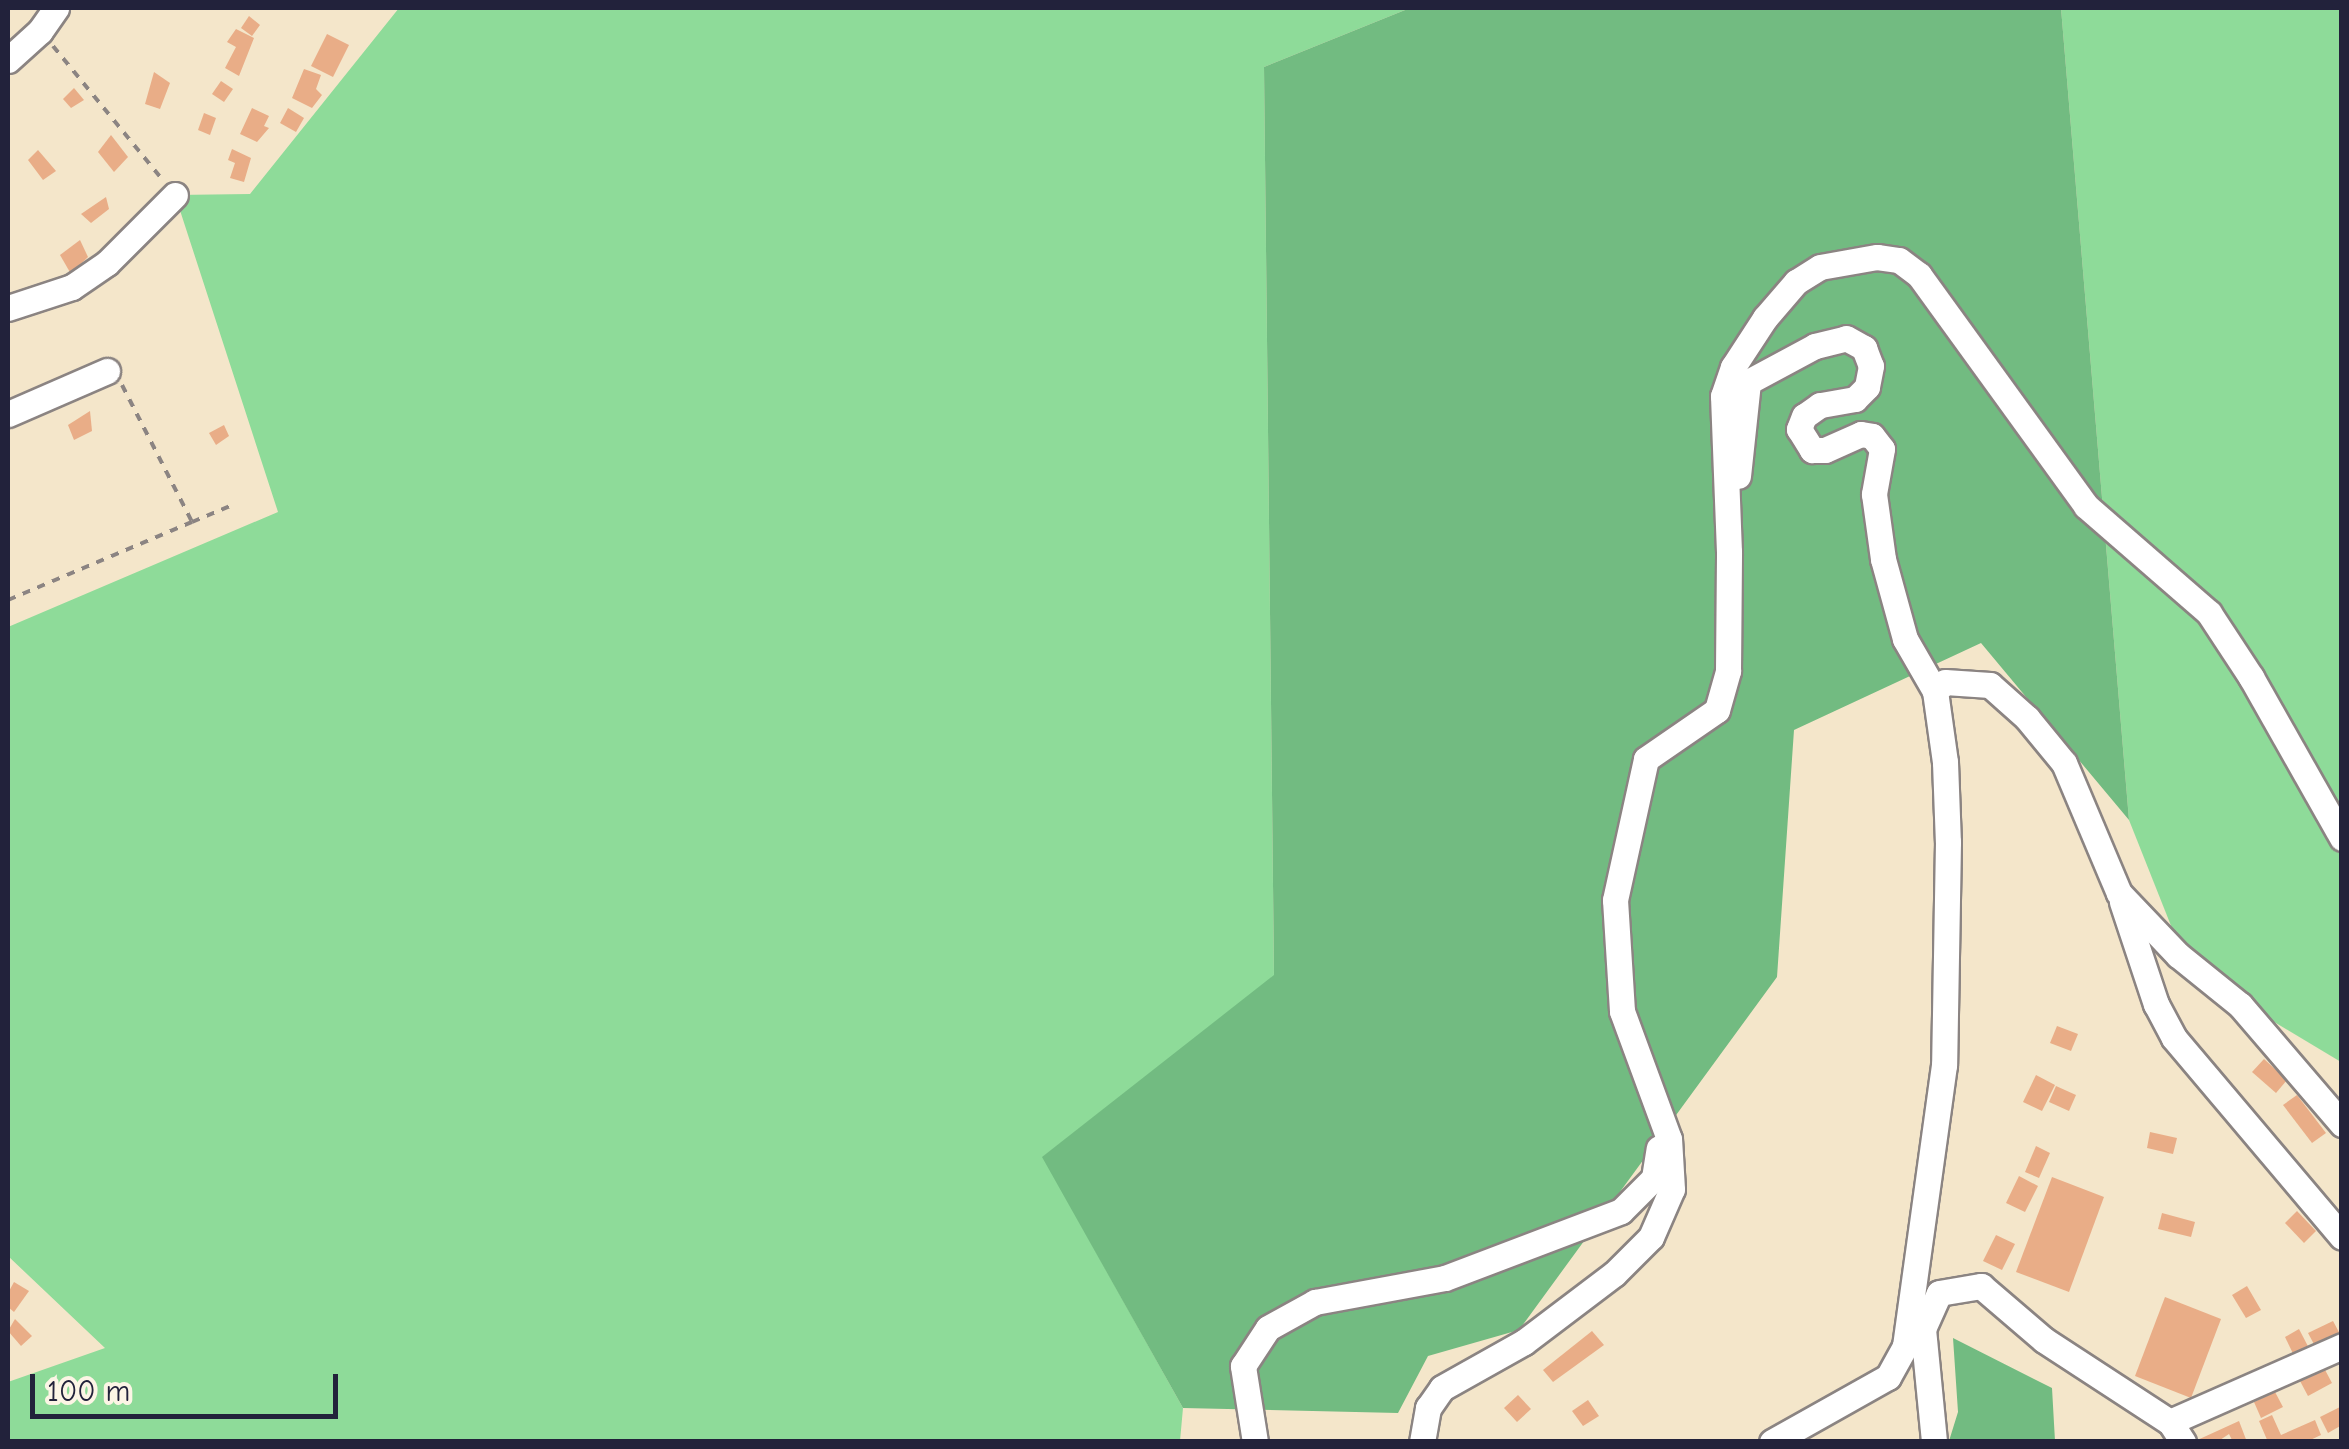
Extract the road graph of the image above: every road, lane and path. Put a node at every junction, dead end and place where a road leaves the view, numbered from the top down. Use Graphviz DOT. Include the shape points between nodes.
graph roads {
  1 [pos="56,8"];
  2 [pos="40,31"];
  3 [pos="8,60"];
  4 [pos="175,195"];
  5 [pos="8,308"];
  6 [pos="107,372"];
  7 [pos="8,414"];
  8 [pos="230,506"];
  9 [pos="192,522"];
  10 [pos="1730,552"];
  11 [pos="8,600"];
  12 [pos="1935,691"];
  13 [pos="2342,838"];
  14 [pos="2119,893"];
  15 [pos="1660,1111"];
  16 [pos="2342,1124"];
  17 [pos="2342,1237"];
  18 [pos="1914,1337"];
  19 [pos="2342,1346"];
  20 [pos="2176,1432"];
  21 [pos="1255,1442"];
  22 [pos="1422,1442"];
  23 [pos="1772,1442"];
  24 [pos="1934,1442"];
  1 -- 2 [label="street"];
  2 -- 3 [label="street"];
  2 -- 4 [label="path"];
  4 -- 5 [label="street" via="84,279"];
  6 -- 7 [label="street"];
  6 -- 9 [label="path" via="117,375"];
  8 -- 9 [label="path"];
  9 -- 11 [label="path"];
  10 -- 12 [label="street" via="1748,382 1815,346 1846,338 1864,348 1871,366 1867,386 1856,399 1820,405 1804,416 1800,429 1812,450 1861,434 1878,440 1883,457 1874,494 1883,559 1905,638"];
  10 -- 13 [label="street" via="1723,412 1733,367 1796,282 1850,260 1898,260 1918,275 2086,506 2208,614"];
  10 -- 15 [label="street" via="1728,671 1717,710 1646,759 1615,900 1622,1012"];
  12 -- 14 [label="street" via="1945,682 1990,685 2027,718 2064,763"];
  12 -- 18 [label="street" via="1948,842 1944,1066"];
  14 -- 16 [label="street" via="2178,955 2240,1005"];
  14 -- 17 [label="street" via="2174,1038"];
  15 -- 21 [label="street" via="1654,1178 1621,1211 1444,1278 1315,1302 1268,1328 1243,1366"];
  15 -- 22 [label="street" via="1672,1188 1651,1237 1524,1342 1442,1388 1428,1408"];
  18 -- 20 [label="street" via="1939,1293 1981,1286 2044,1340"];
  18 -- 23 [label="street" via="1888,1378"];
  18 -- 24 [label="street"];
  19 -- 20 [label="street"];
}
